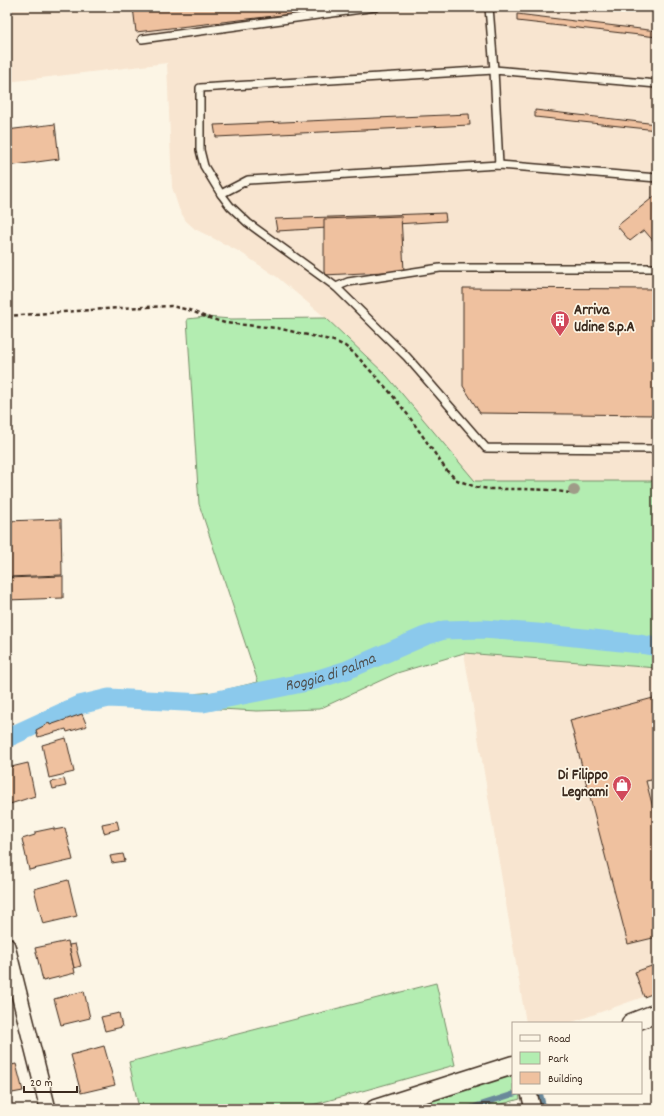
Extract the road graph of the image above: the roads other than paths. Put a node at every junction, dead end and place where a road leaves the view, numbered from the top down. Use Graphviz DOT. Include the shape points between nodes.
graph roads {
  1 [pos="376,7"];
  2 [pos="489,7"];
  3 [pos="142,39"];
  4 [pos="494,70"];
  5 [pos="657,84"];
  6 [pos="499,165"];
  7 [pos="657,178"];
  8 [pos="221,194"];
  9 [pos="657,268"];
  10 [pos="336,287"];
  11 [pos="657,448"];
  12 [pos="7,946"];
  13 [pos="657,1013"];
  14 [pos="634,1022"];
  15 [pos="512,1065"];
  16 [pos="529,1094"];
  17 [pos="48,1109"];
  18 [pos="375,1109"];
  19 [pos="533,1109"];
  1 -- 3 [label="lane"];
  2 -- 4 [label="lane"];
  4 -- 5 [label="lane"];
  4 -- 6 [label="lane"];
  4 -- 8 [label="lane" via="200,88 200,150 204,166"];
  6 -- 7 [label="lane"];
  6 -- 8 [label="lane" via="248,180"];
  8 -- 10 [label="lane" via="248,223"];
  9 -- 10 [label="lane" via="440,268 348,282"];
  10 -- 11 [label="lane" via="408,357 486,448"];
  12 -- 17 [label="street"];
  13 -- 14 [label="street"];
  15 -- 18 [label="street"];
  16 -- 19 [label="street"];
}
